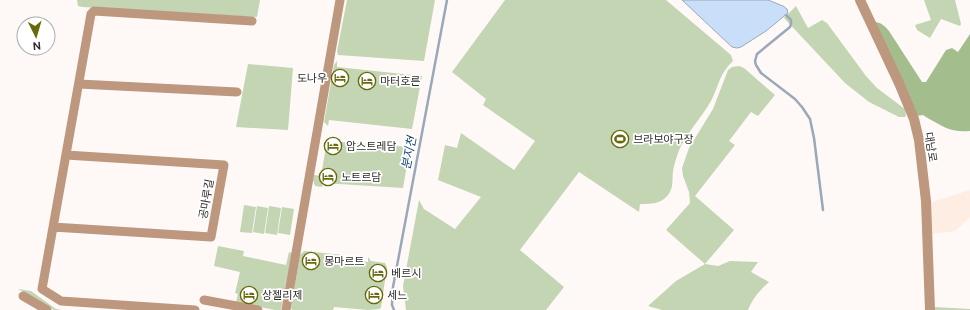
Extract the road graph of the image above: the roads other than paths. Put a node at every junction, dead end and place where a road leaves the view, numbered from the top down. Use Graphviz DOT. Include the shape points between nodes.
graph roads {
  1 [pos="340,0"];
  2 [pos="860,0"];
  3 [pos="252,21"];
  4 [pos="78,84"];
  5 [pos="237,92"];
  6 [pos="66,155"];
  7 [pos="53,227"];
  8 [pos="23,296"];
  9 [pos="204,300"];
  10 [pos="47,310"];
  11 [pos="195,310"];
  12 [pos="258,310"];
  13 [pos="286,310"];
  14 [pos="930,310"];
  1 -- 13 [label="street"];
  2 -- 14 [label="street, 대남로" via="905,96 919,140 926,201"];
  3 -- 4 [label="street" via="94,11 91,14"];
  4 -- 5 [label="street"];
  4 -- 6 [label="street"];
  6 -- 7 [label="street"];
  6 -- 7 [label="street, 공마루길" via="224,165 211,237"];
  7 -- 11 [label="street" via="42,290 61,301"];
  8 -- 10 [label="street"];
  9 -- 12 [label="street"];
}
